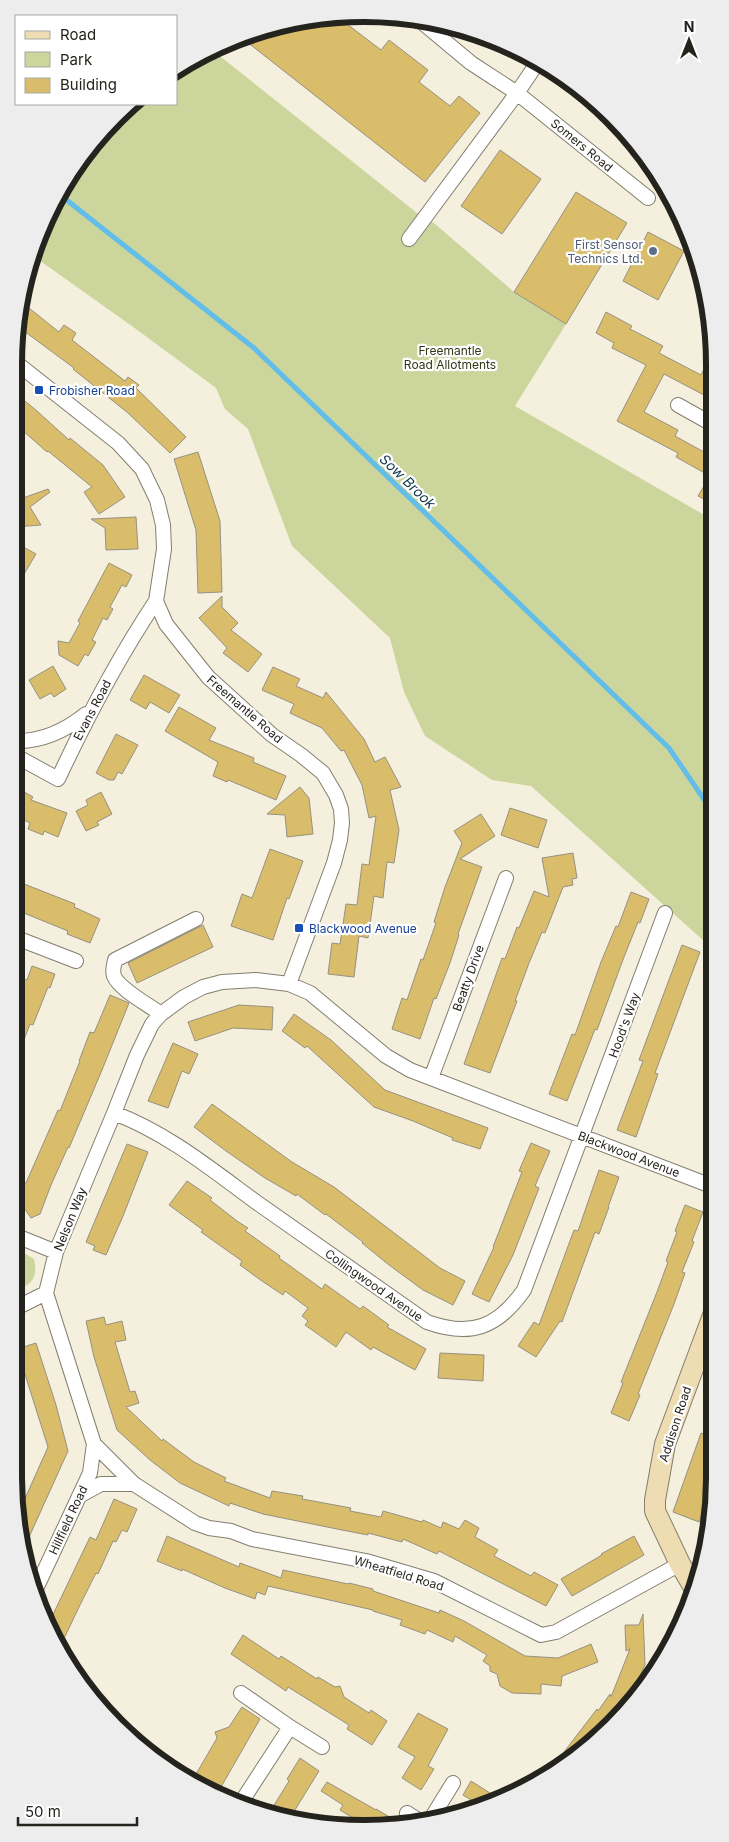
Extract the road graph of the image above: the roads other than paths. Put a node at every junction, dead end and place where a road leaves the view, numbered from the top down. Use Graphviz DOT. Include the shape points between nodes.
graph roads {
  1 [pos="431,29"];
  2 [pos="534,67"];
  3 [pos="517,93"];
  4 [pos="648,198"];
  5 [pos="409,239"];
  6 [pos="22,367"];
  7 [pos="678,405"];
  8 [pos="706,421"];
  9 [pos="156,601"];
  10 [pos="90,710"];
  11 [pos="22,740"];
  12 [pos="22,759"];
  13 [pos="506,878"];
  14 [pos="665,913"];
  15 [pos="196,919"];
  16 [pos="22,940"];
  17 [pos="76,961"];
  18 [pos="290,984"];
  19 [pos="161,1014"];
  20 [pos="431,1078"];
  21 [pos="114,1113"];
  22 [pos="582,1136"];
  23 [pos="706,1184"];
  24 [pos="22,1238"];
  25 [pos="56,1252"];
  26 [pos="46,1293"];
  27 [pos="22,1305"];
  28 [pos="706,1334"];
  29 [pos="94,1444"];
  30 [pos="134,1484"];
  31 [pos="79,1496"];
  32 [pos="680,1564"];
  33 [pos="690,1581"];
  34 [pos="39,1582"];
  35 [pos="240,1693"];
  36 [pos="290,1727"];
  37 [pos="322,1747"];
  38 [pos="453,1783"];
  39 [pos="245,1797"];
  40 [pos="435,1812"];
  41 [pos="407,1813"];
  42 [pos="413,1816"];
  1 -- 3 [label="street, Somers Road" via="471,62"];
  2 -- 3 [label="street"];
  3 -- 4 [label="street, Somers Road"];
  3 -- 5 [label="street"];
  6 -- 9 [label="street" via="118,443 142,469 157,500 163,525 164,549"];
  7 -- 8 [label="street"];
  9 -- 10 [label="street, Evans Road"];
  9 -- 18 [label="street, Freemantle Road" via="166,624 208,677 272,735 323,773 336,796 342,823 340,840"];
  10 -- 11 [label="street" via="71,726 54,734"];
  10 -- 12 [label="street, Evans Road" via="58,779"];
  13 -- 20 [label="street, Beatty Drive"];
  14 -- 22 [label="street, Hood's Way"];
  15 -- 19 [label="street" via="115,960 113,969 120,985"];
  16 -- 17 [label="street"];
  18 -- 19 [label="street, Blackwood Avenue" via="256,980 222,982 203,987"];
  18 -- 20 [label="street, Blackwood Avenue" via="310,993 386,1056"];
  19 -- 21 [label="street, Blackwood Avenue" via="152,1024 137,1055"];
  20 -- 22 [label="street, Blackwood Avenue"];
  21 -- 22 [label="street, Collingwood Avenue" via="170,1140 428,1322 466,1330 486,1326 498,1318 512,1308 524,1290"];
  21 -- 25 [label="street, Nelson Way"];
  22 -- 23 [label="street, Blackwood Avenue"];
  24 -- 25 [label="street"];
  25 -- 26 [label="street, Nelson Way"];
  26 -- 27 [label="street"];
  26 -- 29 [label="street, Wheatfield Road"];
  28 -- 32 [label="street, Addison Road" via="665,1444 657,1482 655,1511"];
  29 -- 30 [label="street, Wheatfield Road"];
  29 -- 31 [label="street, Hillfield Road" via="90,1473"];
  30 -- 31 [label="street" via="101,1484"];
  30 -- 32 [label="street, Wheatfield Road" via="195,1523 252,1539 366,1561 434,1581 541,1635 556,1632"];
  31 -- 34 [label="street, Hillfield Road"];
  32 -- 33 [label="street, Addison Road"];
  35 -- 36 [label="street"];
  36 -- 37 [label="street"];
  36 -- 39 [label="street"];
  38 -- 40 [label="street"];
  41 -- 42 [label="street"];
}
